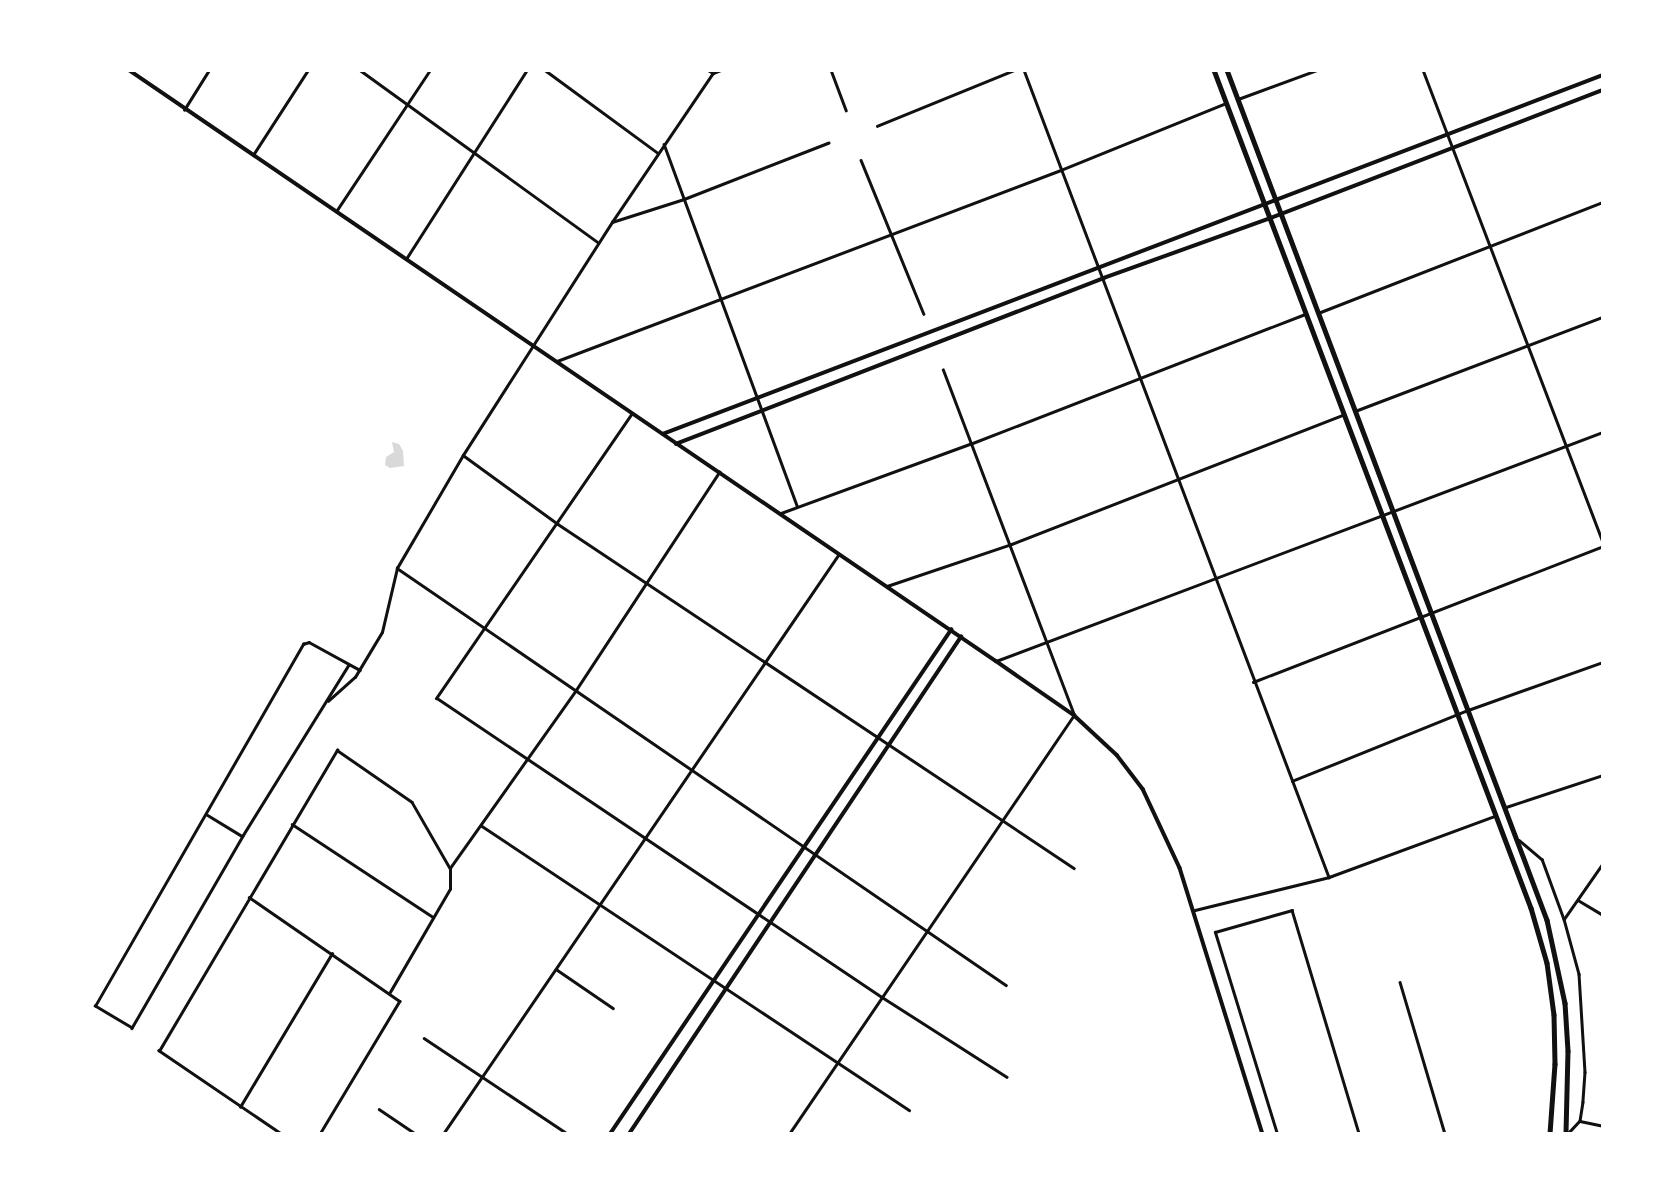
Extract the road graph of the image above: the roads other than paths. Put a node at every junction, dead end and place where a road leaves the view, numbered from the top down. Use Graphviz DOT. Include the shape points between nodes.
graph roads {
  1 [pos="129,70"];
  2 [pos="209,70"];
  3 [pos="308,70"];
  4 [pos="360,70"];
  5 [pos="430,70"];
  6 [pos="527,70"];
  7 [pos="545,70"];
  8 [pos="708,70"];
  9 [pos="721,70"];
  10 [pos="831,70"];
  11 [pos="1014,70"];
  12 [pos="1024,70"];
  13 [pos="1214,70"];
  14 [pos="1227,70"];
  15 [pos="1317,70"];
  16 [pos="1423,70"];
  17 [pos="714,72"];
  18 [pos="1603,75"];
  19 [pos="1603,90"];
  20 [pos="1238,99"];
  21 [pos="1227,103"];
  22 [pos="408,104"];
  23 [pos="184,110"];
  24 [pos="846,110"];
  25 [pos="877,126"];
  26 [pos="1448,137"];
  27 [pos="664,144"];
  28 [pos="828,144"];
  29 [pos="1452,146"];
  30 [pos="473,152"];
  31 [pos="658,153"];
  32 [pos="252,156"];
  33 [pos="861,160"];
  34 [pos="1062,170"];
  35 [pos="684,199"];
  36 [pos="1274,200"];
  37 [pos="1603,202"];
  38 [pos="1265,204"];
  39 [pos="336,212"];
  40 [pos="1280,215"];
  41 [pos="1271,218"];
  42 [pos="612,222"];
  43 [pos="890,234"];
  44 [pos="599,243"];
  45 [pos="1491,245"];
  46 [pos="406,259"];
  47 [pos="1099,267"];
  48 [pos="1104,278"];
  49 [pos="722,298"];
  50 [pos="1318,313"];
  51 [pos="924,314"];
  52 [pos="1305,314"];
  53 [pos="1603,317"];
  54 [pos="1527,345"];
  55 [pos="534,346"];
  56 [pos="556,361"];
  57 [pos="943,370"];
  58 [pos="1140,379"];
  59 [pos="757,397"];
  60 [pos="761,409"];
  61 [pos="1355,411"];
  62 [pos="632,414"];
  63 [pos="1343,414"];
  64 [pos="1603,432"];
  65 [pos="662,435"];
  66 [pos="676,444"];
  67 [pos="970,444"];
  68 [pos="1566,446"];
  69 [pos="463,455"];
  70 [pos="719,472"];
  71 [pos="1178,479"];
  72 [pos="797,507"];
  73 [pos="1394,511"];
  74 [pos="781,513"];
  75 [pos="1383,516"];
  76 [pos="558,524"];
  77 [pos="1009,545"];
  78 [pos="1603,545"];
  79 [pos="839,554"];
  80 [pos="397,568"];
  81 [pos="1216,579"];
  82 [pos="646,583"];
  83 [pos="887,586"];
  84 [pos="1433,611"];
  85 [pos="1422,616"];
  86 [pos="484,628"];
  87 [pos="951,630"];
  88 [pos="961,637"];
  89 [pos="1045,643"];
  90 [pos="996,660"];
  91 [pos="765,661"];
  92 [pos="1603,662"];
  93 [pos="349,664"];
  94 [pos="360,670"];
  95 [pos="1253,682"];
  96 [pos="576,690"];
  97 [pos="325,704"];
  98 [pos="1468,710"];
  99 [pos="1074,715"];
  100 [pos="1456,715"];
  101 [pos="878,736"];
  102 [pos="890,744"];
  103 [pos="528,759"];
  104 [pos="692,769"];
  105 [pos="1603,775"];
  106 [pos="1292,781"];
  107 [pos="1506,807"];
  108 [pos="206,814"];
  109 [pos="1495,816"];
  110 [pos="1001,820"];
  111 [pos="292,824"];
  112 [pos="482,826"];
  113 [pos="243,836"];
  114 [pos="645,838"];
  115 [pos="1519,840"];
  116 [pos="805,845"];
  117 [pos="815,852"];
  118 [pos="1603,863"];
  119 [pos="450,868"];
  120 [pos="1074,868"];
  121 [pos="1329,877"];
  122 [pos="249,897"];
  123 [pos="1578,900"];
  124 [pos="599,904"];
  125 [pos="1195,910"];
  126 [pos="759,912"];
  127 [pos="1603,915"];
  128 [pos="434,917"];
  129 [pos="1564,919"];
  130 [pos="771,920"];
  131 [pos="927,930"];
  132 [pos="332,953"];
  133 [pos="556,969"];
  134 [pos="713,982"];
  135 [pos="1400,982"];
  136 [pos="1006,985"];
  137 [pos="724,989"];
  138 [pos="390,992"];
  139 [pos="882,997"];
  140 [pos="613,1008"];
  141 [pos="424,1038"];
  142 [pos="837,1063"];
  143 [pos="483,1076"];
  144 [pos="1007,1077"];
  145 [pos="240,1107"];
  146 [pos="379,1109"];
  147 [pos="909,1110"];
  148 [pos="1580,1121"];
  149 [pos="1603,1126"];
  150 [pos="561,1129"];
  151 [pos="281,1134"];
  152 [pos="320,1134"];
  153 [pos="416,1134"];
  154 [pos="443,1134"];
  155 [pos="558,1134"];
  156 [pos="568,1134"];
  157 [pos="610,1134"];
  158 [pos="629,1134"];
  159 [pos="789,1134"];
  160 [pos="1263,1134"];
  161 [pos="1277,1134"];
  162 [pos="1359,1134"];
  163 [pos="1445,1134"];
  164 [pos="1550,1134"];
  165 [pos="1567,1134"];
  1 -- 23 [label="street"];
  2 -- 23 [label="street"];
  3 -- 32 [label="street"];
  4 -- 22 [label="street"];
  5 -- 22 [label="street"];
  6 -- 30 [label="street"];
  7 -- 31 [label="street"];
  8 -- 17 [label="street"];
  9 -- 17 [label="street"];
  10 -- 24 [label="street"];
  11 -- 25 [label="street"];
  12 -- 34 [label="street"];
  13 -- 21 [label="main road"];
  14 -- 20 [label="main road"];
  15 -- 20 [label="street"];
  16 -- 26 [label="street"];
  17 -- 27 [label="street"];
  18 -- 26 [label="street"];
  19 -- 29 [label="street"];
  20 -- 36 [label="main road"];
  21 -- 34 [label="street"];
  21 -- 38 [label="main road"];
  22 -- 30 [label="street"];
  22 -- 39 [label="street"];
  23 -- 32 [label="street"];
  26 -- 29 [label="street"];
  26 -- 36 [label="street"];
  27 -- 31 [label="street"];
  27 -- 35 [label="street"];
  28 -- 35 [label="street"];
  29 -- 40 [label="street"];
  29 -- 45 [label="street"];
  30 -- 44 [label="street"];
  30 -- 46 [label="street"];
  31 -- 42 [label="street"];
  32 -- 39 [label="street"];
  33 -- 43 [label="street"];
  34 -- 43 [label="street"];
  34 -- 47 [label="street"];
  35 -- 42 [label="street"];
  35 -- 49 [label="street"];
  36 -- 38 [label="street"];
  36 -- 40 [label="main road"];
  37 -- 45 [label="street"];
  38 -- 41 [label="main road"];
  38 -- 47 [label="street"];
  39 -- 46 [label="street"];
  40 -- 41 [label="street"];
  40 -- 50 [label="main road"];
  41 -- 48 [label="street"];
  41 -- 52 [label="main road"];
  42 -- 44 [label="street"];
  43 -- 49 [label="street"];
  43 -- 51 [label="street"];
  44 -- 55 [label="street"];
  45 -- 50 [label="street"];
  45 -- 54 [label="street"];
  46 -- 55 [label="street"];
  47 -- 48 [label="street"];
  47 -- 59 [label="street"];
  48 -- 58 [label="street"];
  48 -- 60 [label="street"];
  49 -- 56 [label="street"];
  49 -- 59 [label="street"];
  50 -- 61 [label="main road"];
  52 -- 58 [label="street"];
  52 -- 63 [label="main road"];
  53 -- 54 [label="street"];
  54 -- 61 [label="street"];
  54 -- 68 [label="street"];
  55 -- 56 [label="street"];
  55 -- 69 [label="street"];
  56 -- 62 [label="street"];
  57 -- 67 [label="street"];
  58 -- 67 [label="street"];
  58 -- 71 [label="street"];
  59 -- 60 [label="street"];
  59 -- 65 [label="street"];
  60 -- 66 [label="street"];
  60 -- 72 [label="street"];
  61 -- 73 [label="main road"];
  62 -- 65 [label="street"];
  62 -- 76 [label="street"];
  63 -- 71 [label="street"];
  63 -- 75 [label="main road"];
  64 -- 68 [label="street"];
  65 -- 66 [label="street"];
  66 -- 70 [label="street"];
  67 -- 72 [label="street"];
  67 -- 77 [label="street"];
  68 -- 73 [label="street"];
  68 -- 78 [label="street"];
  69 -- 76 [label="street"];
  69 -- 80 [label="street"];
  70 -- 74 [label="street"];
  70 -- 82 [label="street"];
  71 -- 77 [label="street"];
  71 -- 81 [label="street"];
  72 -- 74 [label="street"];
  73 -- 75 [label="street"];
  73 -- 84 [label="main road"];
  74 -- 79 [label="street"];
  75 -- 81 [label="street"];
  75 -- 85 [label="main road"];
  76 -- 82 [label="street"];
  76 -- 86 [label="street"];
  77 -- 83 [label="street"];
  77 -- 89 [label="street"];
  78 -- 84 [label="street"];
  79 -- 83 [label="street"];
  79 -- 91 [label="street"];
  80 -- 86 [label="street"];
  80 -- 94 [label="street" via="382,632"];
  81 -- 89 [label="street"];
  81 -- 95 [label="street"];
  82 -- 91 [label="street"];
  82 -- 96 [label="street"];
  83 -- 87 [label="street"];
  84 -- 85 [label="street"];
  84 -- 98 [label="main road"];
  85 -- 95 [label="street"];
  85 -- 100 [label="main road"];
  86 -- 96 [label="street"];
  86 -- 103 [label="street" via="438,698"];
  87 -- 88 [label="street"];
  87 -- 101 [label="street"];
  88 -- 90 [label="street"];
  88 -- 102 [label="street"];
  89 -- 90 [label="street"];
  89 -- 99 [label="street"];
  90 -- 99 [label="street"];
  91 -- 101 [label="street"];
  91 -- 104 [label="street"];
  92 -- 98 [label="street"];
  93 -- 94 [label="street"];
  93 -- 97 [label="street"];
  93 -- 108 [label="street" via="309,642 303,644"];
  94 -- 97 [label="street"];
  95 -- 106 [label="street"];
  96 -- 103 [label="street"];
  96 -- 104 [label="street"];
  97 -- 113 [label="street"];
  98 -- 100 [label="street"];
  98 -- 107 [label="main road"];
  99 -- 110 [label="street"];
  99 -- 125 [label="street" via="1117,755 1143,789"];
  100 -- 106 [label="street"];
  100 -- 109 [label="main road"];
  101 -- 102 [label="street"];
  101 -- 116 [label="street"];
  102 -- 110 [label="street"];
  102 -- 117 [label="street"];
  103 -- 112 [label="street"];
  103 -- 114 [label="street"];
  104 -- 114 [label="street"];
  104 -- 116 [label="street"];
  105 -- 107 [label="street"];
  106 -- 121 [label="street"];
  107 -- 115 [label="main road"];
  108 -- 113 [label="street"];
  108 -- 113 [label="street" via="95,1006 132,1028"];
  109 -- 121 [label="street"];
  109 -- 164 [label="main road" via="1547,963 1555,1039"];
  110 -- 120 [label="street"];
  110 -- 131 [label="street"];
  111 -- 119 [label="street" via="337,750 412,802"];
  111 -- 122 [label="street"];
  111 -- 128 [label="street"];
  112 -- 119 [label="street"];
  112 -- 124 [label="street"];
  114 -- 124 [label="street"];
  114 -- 126 [label="street"];
  115 -- 129 [label="street" via="1542,859"];
  115 -- 165 [label="main road" via="1548,920 1565,1003"];
  116 -- 117 [label="street"];
  116 -- 126 [label="street"];
  117 -- 130 [label="street"];
  117 -- 131 [label="street"];
  118 -- 123 [label="street"];
  119 -- 128 [label="street" via="450,889"];
  121 -- 125 [label="street"];
  122 -- 132 [label="street"];
  122 -- 145 [label="street" via="159,1051"];
  123 -- 127 [label="street"];
  123 -- 129 [label="street"];
  124 -- 133 [label="street"];
  124 -- 134 [label="street"];
  125 -- 160 [label="street"];
  126 -- 130 [label="street"];
  126 -- 134 [label="street"];
  128 -- 138 [label="street"];
  129 -- 148 [label="street" via="1583,1010 1585,1072"];
  130 -- 137 [label="street"];
  130 -- 139 [label="street"];
  131 -- 136 [label="street"];
  131 -- 139 [label="street"];
  132 -- 138 [label="street"];
  132 -- 145 [label="street"];
  133 -- 140 [label="street"];
  133 -- 143 [label="street"];
  134 -- 137 [label="street"];
  134 -- 157 [label="street"];
  135 -- 163 [label="street"];
  137 -- 142 [label="street"];
  137 -- 158 [label="street"];
  138 -- 152 [label="street" via="399,1004"];
  139 -- 142 [label="street"];
  139 -- 144 [label="street"];
  141 -- 143 [label="street"];
  142 -- 147 [label="street"];
  142 -- 159 [label="street"];
  143 -- 150 [label="street"];
  143 -- 154 [label="street"];
  145 -- 151 [label="street"];
  146 -- 153 [label="street"];
  148 -- 149 [label="street"];
  148 -- 165 [label="street"];
  150 -- 155 [label="street"];
  150 -- 156 [label="street"];
  161 -- 162 [label="street" via="1215,932 1292,910"];
}
